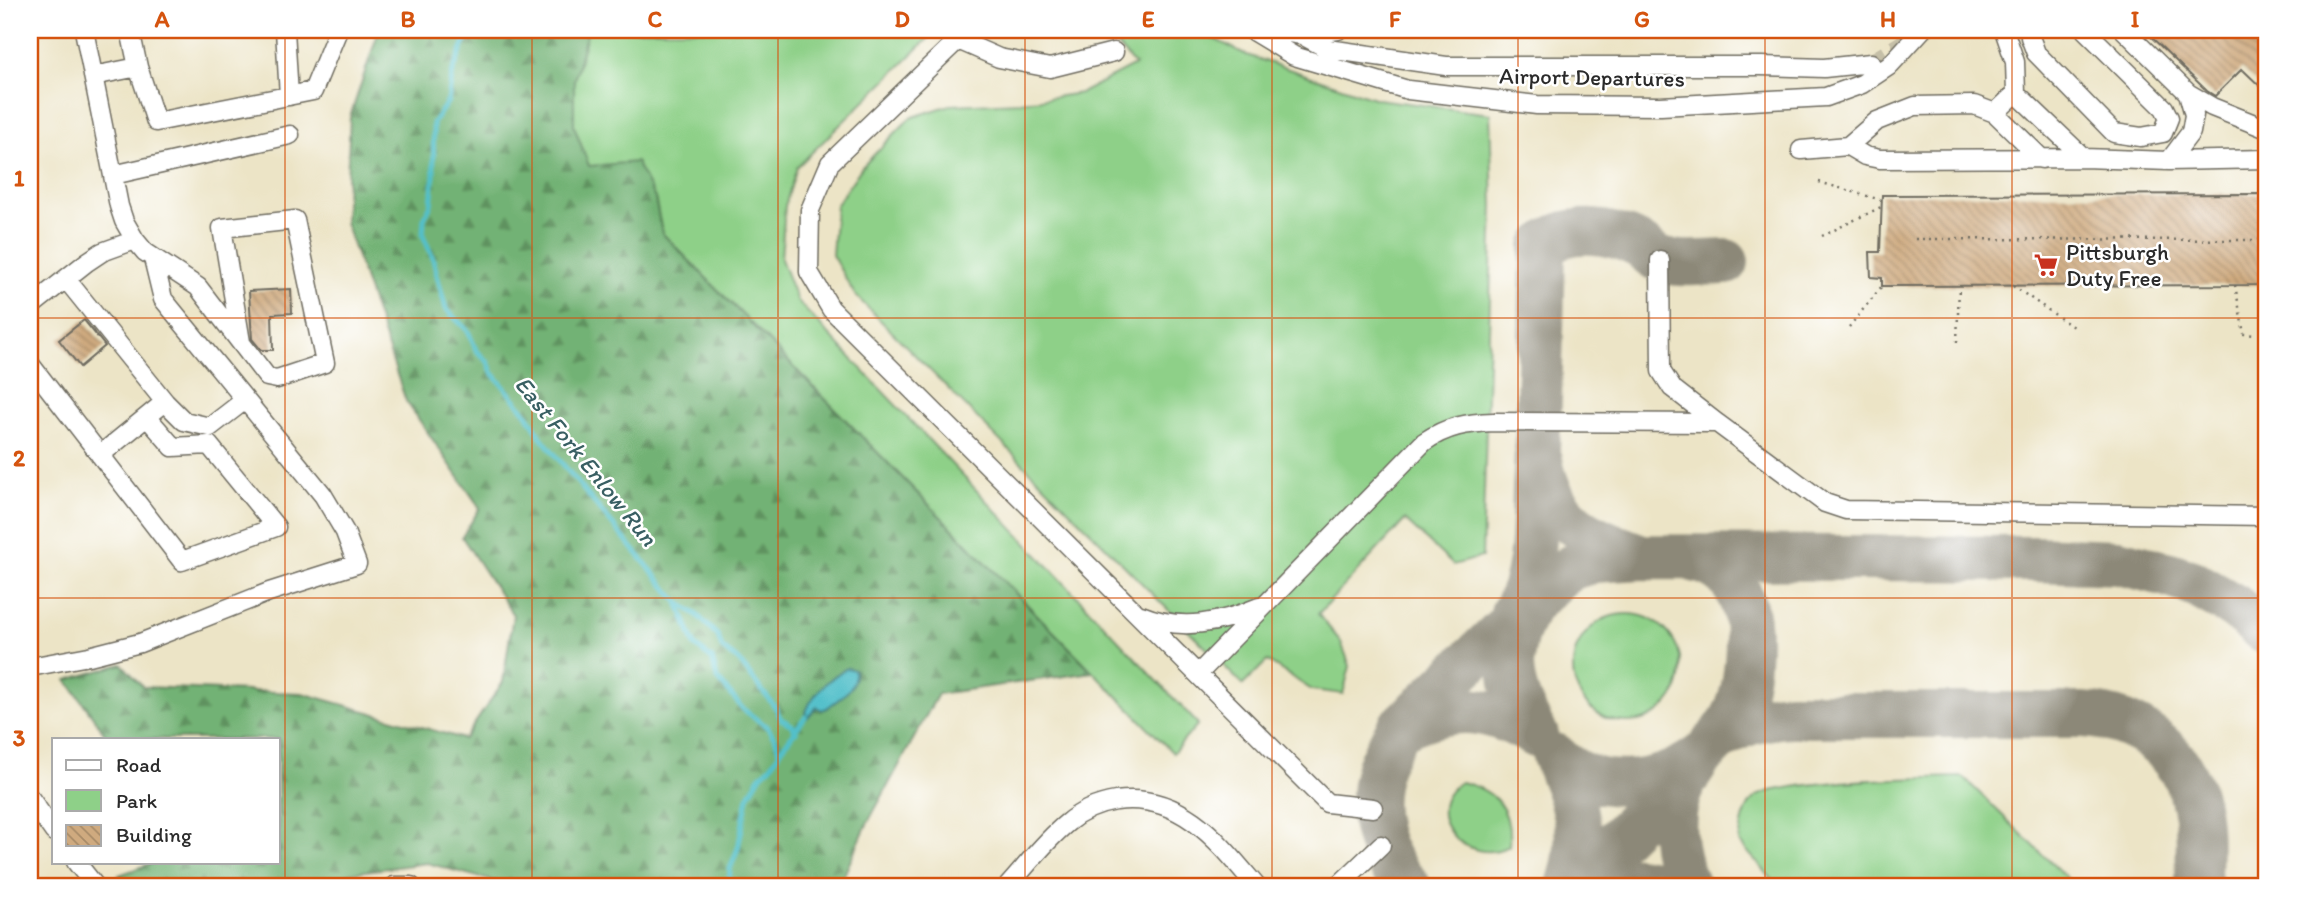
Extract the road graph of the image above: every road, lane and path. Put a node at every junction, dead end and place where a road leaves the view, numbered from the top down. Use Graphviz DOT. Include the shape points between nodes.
graph roads {
  1 [pos="84,30"];
  2 [pos="130,30"];
  3 [pos="285,30"];
  4 [pos="338,30"];
  5 [pos="1251,30"];
  6 [pos="1269,30"];
  7 [pos="1338,30"];
  8 [pos="1922,30"];
  9 [pos="2004,30"];
  10 [pos="2032,30"];
  11 [pos="2085,30"];
  12 [pos="2124,30"];
  13 [pos="963,35"];
  14 [pos="1302,36"];
  15 [pos="1114,52"];
  16 [pos="1871,63"];
  17 [pos="138,67"];
  18 [pos="93,76"];
  19 [pos="2016,93"];
  20 [pos="2188,93"];
  21 [pos="289,96"];
  22 [pos="1995,113"];
  23 [pos="2267,129"];
  24 [pos="290,135"];
  25 [pos="1849,146"];
  26 [pos="1801,150"];
  27 [pos="2084,158"];
  28 [pos="2042,159"];
  29 [pos="2267,159"];
  30 [pos="2169,161"];
  31 [pos="113,175"];
  32 [pos="1819,182"];
  33 [pos="1881,201"];
  34 [pos="1881,207"];
  35 [pos="1822,236"];
  36 [pos="1915,239"];
  37 [pos="135,240"];
  38 [pos="2267,240"];
  39 [pos="153,258"];
  40 [pos="1660,260"];
  41 [pos="66,279"];
  42 [pos="2235,285"];
  43 [pos="1882,286"];
  44 [pos="1959,286"];
  45 [pos="2013,286"];
  46 [pos="30,307"];
  47 [pos="1849,327"];
  48 [pos="2076,329"];
  49 [pos="2256,335"];
  50 [pos="241,342"];
  51 [pos="1957,342"];
  52 [pos="30,364"];
  53 [pos="246,400"];
  54 [pos="165,402"];
  55 [pos="146,417"];
  56 [pos="1717,423"];
  57 [pos="100,455"];
  58 [pos="2267,516"];
  59 [pos="1266,605"];
  60 [pos="1137,614"];
  61 [pos="30,667"];
  62 [pos="1198,674"];
  63 [pos="30,798"];
  64 [pos="1373,808"];
  65 [pos="52,829"];
  66 [pos="1381,845"];
  67 [pos="78,864"];
  68 [pos="95,886"];
  69 [pos="394,886"];
  70 [pos="411,886"];
  71 [pos="1008,886"];
  72 [pos="1256,886"];
  73 [pos="1338,886"];
  1 -- 18 [label="street"];
  2 -- 17 [label="street"];
  3 -- 21 [label="street"];
  4 -- 21 [label="street" via="313,91"];
  5 -- 8 [label="street, Airport Departures" via="1294,56 1408,90 1537,105 1647,106 1826,97 1889,66"];
  6 -- 14 [label="street"];
  7 -- 14 [label="street"];
  9 -- 19 [label="street" via="2015,62"];
  10 -- 11 [label="street" via="2036,53 2114,134 2141,137 2163,133 2169,118 2164,108"];
  12 -- 20 [label="street"];
  13 -- 15 [label="street" via="999,58 1050,68"];
  13 -- 60 [label="street" via="830,163 810,210 809,272 831,309"];
  14 -- 16 [label="street" via="1328,49 1446,66 1824,68"];
  17 -- 18 [label="street"];
  17 -- 21 [label="street" via="156,122"];
  18 -- 31 [label="street"];
  19 -- 22 [label="street"];
  19 -- 27 [label="street"];
  20 -- 23 [label="street"];
  20 -- 30 [label="street" via="2194,115 2191,132"];
  22 -- 25 [label="street" via="1974,105 1915,106 1877,121"];
  22 -- 28 [label="street"];
  24 -- 31 [label="street"];
  25 -- 26 [label="street"];
  25 -- 28 [label="street" via="1880,159"];
  27 -- 28 [label="street"];
  27 -- 30 [label="street"];
  29 -- 30 [label="street"];
  31 -- 37 [label="street" via="119,206"];
  32 -- 33 [label="path"];
  34 -- 35 [label="path"];
  36 -- 38 [label="path"];
  37 -- 39 [label="street"];
  37 -- 41 [label="street" via="102,252"];
  39 -- 50 [label="street" via="198,287"];
  39 -- 53 [label="street" via="163,299"];
  40 -- 56 [label="street" via="1661,370 1672,388"];
  41 -- 46 [label="street"];
  41 -- 54 [label="street"];
  42 -- 49 [label="path" via="2244,334"];
  43 -- 47 [label="path"];
  44 -- 51 [label="path"];
  45 -- 48 [label="path"];
  50 -- 50 [label="street" via="267,377 277,379 325,363 295,220 222,228"];
  52 -- 57 [label="street"];
  53 -- 54 [label="street" via="210,427 184,421"];
  53 -- 61 [label="street" via="323,495 357,564 269,592 141,643"];
  54 -- 55 [label="street"];
  55 -- 57 [label="street"];
  55 -- 57 [label="street" via="173,447 209,444 276,527 182,561"];
  56 -- 58 [label="street" via="1825,503 1846,510"];
  56 -- 59 [label="street" via="1494,422 1447,428 1424,442"];
  59 -- 60 [label="street" via="1191,625"];
  59 -- 62 [label="street"];
  60 -- 62 [label="street"];
  62 -- 64 [label="street" via="1327,803"];
  63 -- 65 [label="street"];
  66 -- 73 [label="street"];
  67 -- 68 [label="street"];
  69 -- 70 [label="street"];
  71 -- 72 [label="street" via="1076,816 1128,800 1158,803 1186,815 1217,841"];
}
